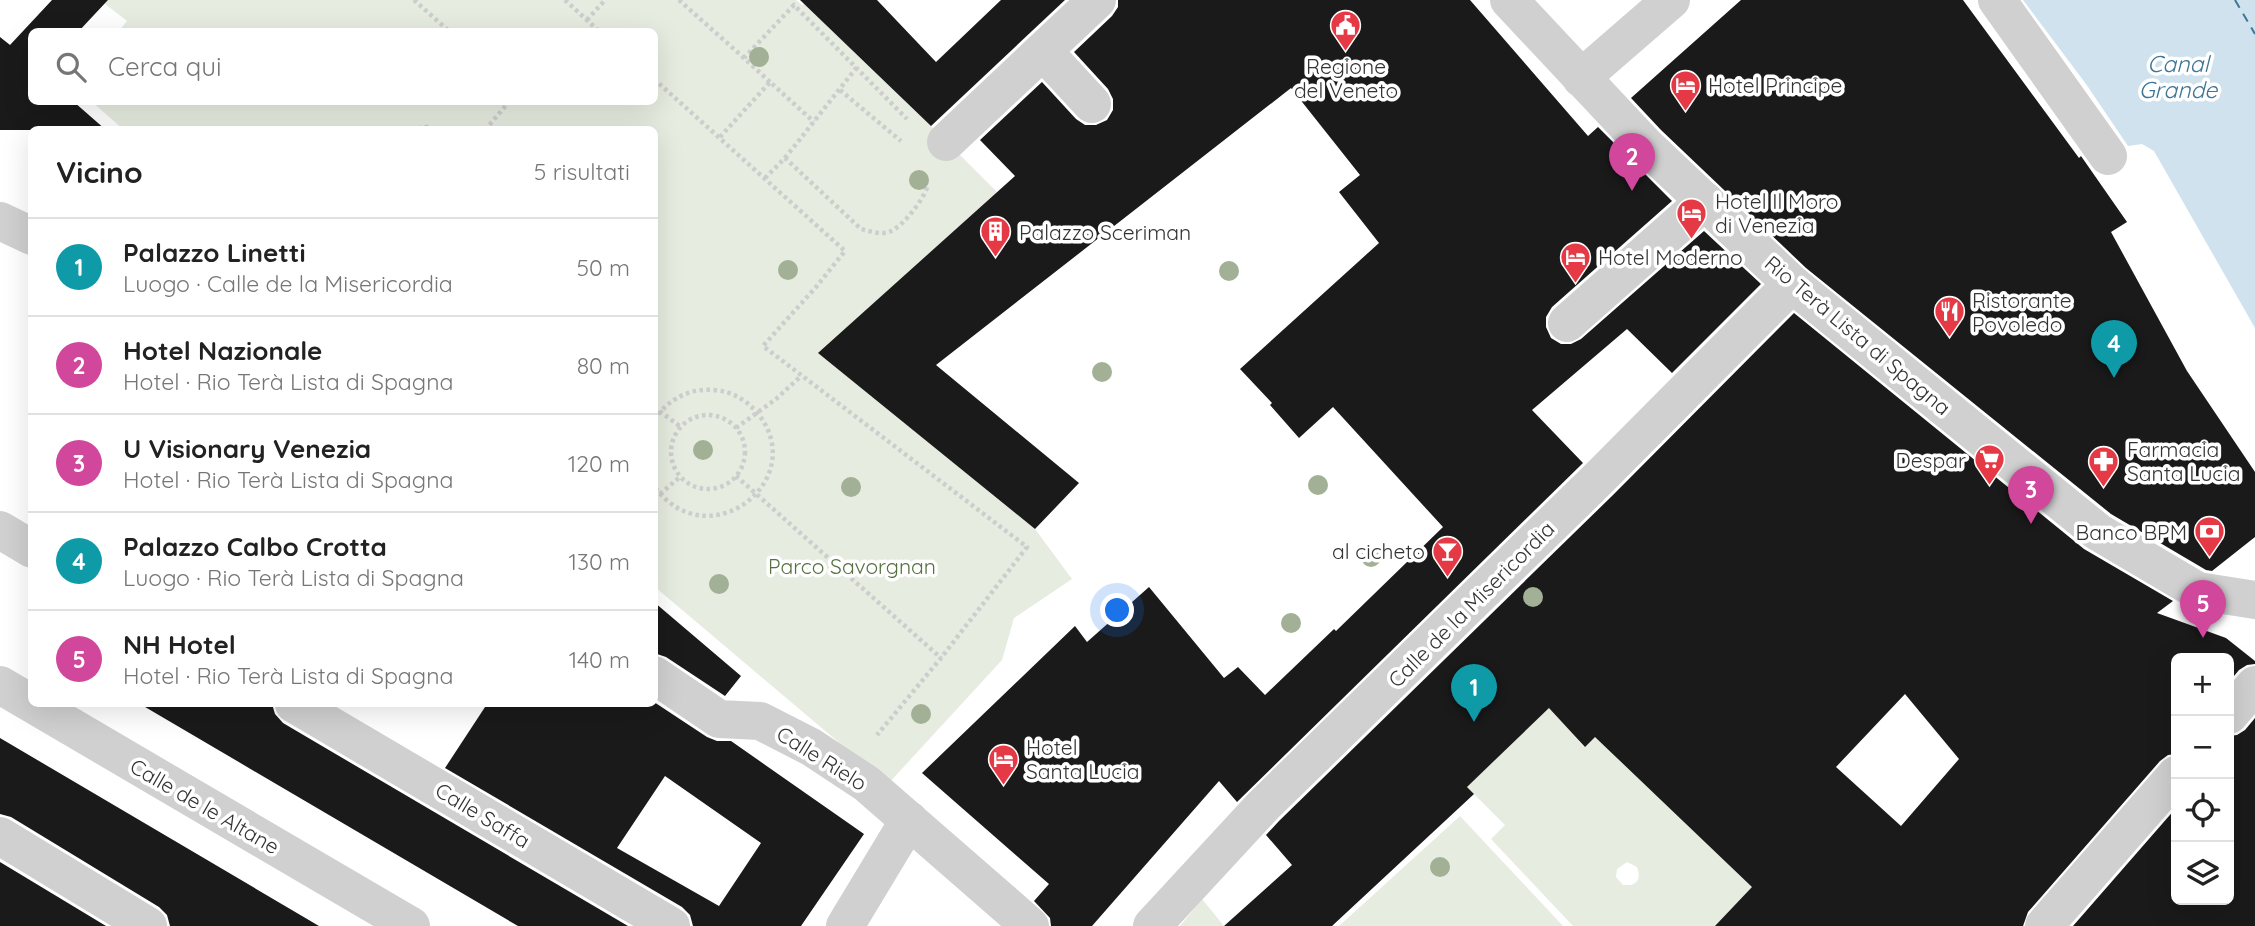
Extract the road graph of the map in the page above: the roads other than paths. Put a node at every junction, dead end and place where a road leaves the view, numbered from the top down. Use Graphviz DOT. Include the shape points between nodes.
graph roads {
  1 [pos="1097,0"];
  2 [pos="1671,0"];
  3 [pos="1997,0"];
  4 [pos="1512,1"];
  5 [pos="1042,51"];
  6 [pos="1581,78"];
  7 [pos="1091,104"];
  8 [pos="928,146"];
  9 [pos="2108,156"];
  10 [pos="1705,201"];
  11 [pos="0,221"];
  12 [pos="28,234"];
  13 [pos="1792,284"];
  14 [pos="1567,323"];
  15 [pos="0,530"];
  16 [pos="28,546"];
  17 [pos="2255,600"];
  18 [pos="658,678"];
  19 [pos="0,685"];
  20 [pos="2255,685"];
  21 [pos="28,701"];
  22 [pos="38,707"];
  23 [pos="299,707"];
  24 [pos="2234,709"];
  25 [pos="2173,779"];
  26 [pos="909,820"];
  27 [pos="0,836"];
  28 [pos="148,926"];
  29 [pos="411,926"];
  30 [pos="671,926"];
  31 [pos="845,926"];
  32 [pos="1030,926"];
  33 [pos="1152,926"];
  34 [pos="2044,926"];
  1 -- 5 [label="street"];
  2 -- 6 [label="street"];
  3 -- 9 [label="street"];
  4 -- 6 [label="street, Rio Terà Lista di Spagna"];
  5 -- 7 [label="street"];
  5 -- 8 [label="street"];
  6 -- 10 [label="street, Rio Terà Lista di Spagna"];
  10 -- 13 [label="street, Rio Terà Lista di Spagna"];
  10 -- 14 [label="street"];
  11 -- 12 [label="street"];
  13 -- 17 [label="street, Rio Terà Lista di Spagna" via="2098,532 2198,592"];
  13 -- 33 [label="street, Calle de la Misericordia" via="1263,806"];
  15 -- 16 [label="street"];
  18 -- 26 [label="street, Calle Rielo" via="719,719 760,721 811,747 867,784"];
  19 -- 21 [label="street, Calle de le Altane"];
  20 -- 24 [label="street"];
  22 -- 29 [label="street, Calle de le Altane"];
  23 -- 30 [label="street, Calle Saffa"];
  25 -- 34 [label="street"];
  26 -- 31 [label="street"];
  26 -- 32 [label="street, Calle Rielo"];
  27 -- 28 [label="street"];
}
